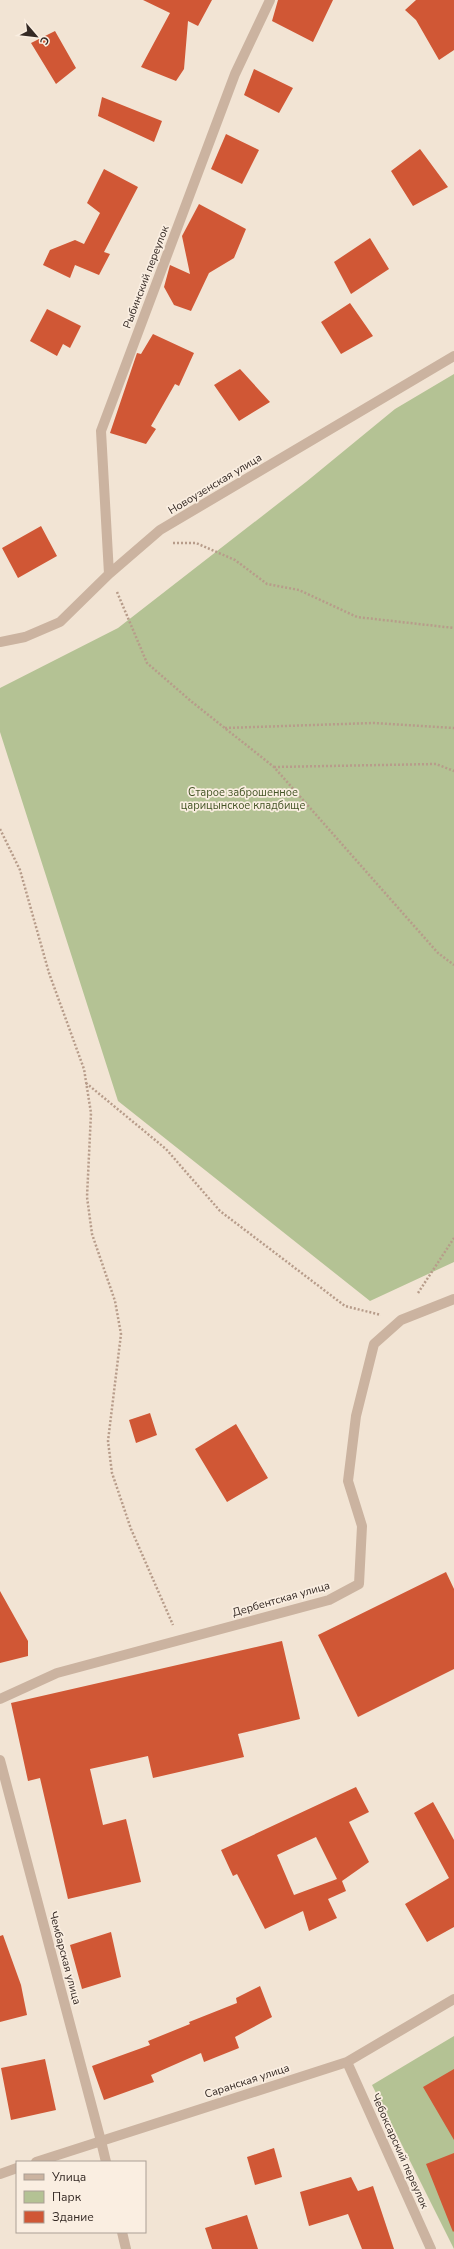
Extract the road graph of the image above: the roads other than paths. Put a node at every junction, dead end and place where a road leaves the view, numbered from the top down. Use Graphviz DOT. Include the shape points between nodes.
graph roads {
  1 [pos="270,0"];
  2 [pos="454,356"];
  3 [pos="109,574"];
  4 [pos="0,642"];
  5 [pos="454,1300"];
  6 [pos="0,1700"];
  7 [pos="0,1760"];
  8 [pos="454,1999"];
  9 [pos="347,2062"];
  10 [pos="101,2141"];
  11 [pos="39,2161"];
  12 [pos="106,2161"];
  13 [pos="16,2168"];
  14 [pos="0,2174"];
  15 [pos="122,2233"];
  16 [pos="126,2249"];
  17 [pos="431,2249"];
  1 -- 3 [label="street, Рыбинский переулок" via="235,74 101,431"];
  2 -- 3 [label="street, Новоузенская улица" via="160,530"];
  3 -- 4 [label="street, Новоузенская улица" via="60,622 25,637"];
  5 -- 6 [label="street, Дербентская улица" via="401,1320 374,1344 356,1416 348,1481 362,1526 359,1584 329,1600 57,1673"];
  7 -- 10 [label="street, Чембарская улица"];
  8 -- 9 [label="street, Саранская улица"];
  9 -- 10 [label="street, Саранская улица"];
  9 -- 17 [label="street, Чебоксарский переулок"];
  10 -- 11 [label="street, Саранская улица"];
  10 -- 12 [label="street, Чембарская улица"];
  13 -- 14 [label="street"];
  15 -- 16 [label="street"];
}
